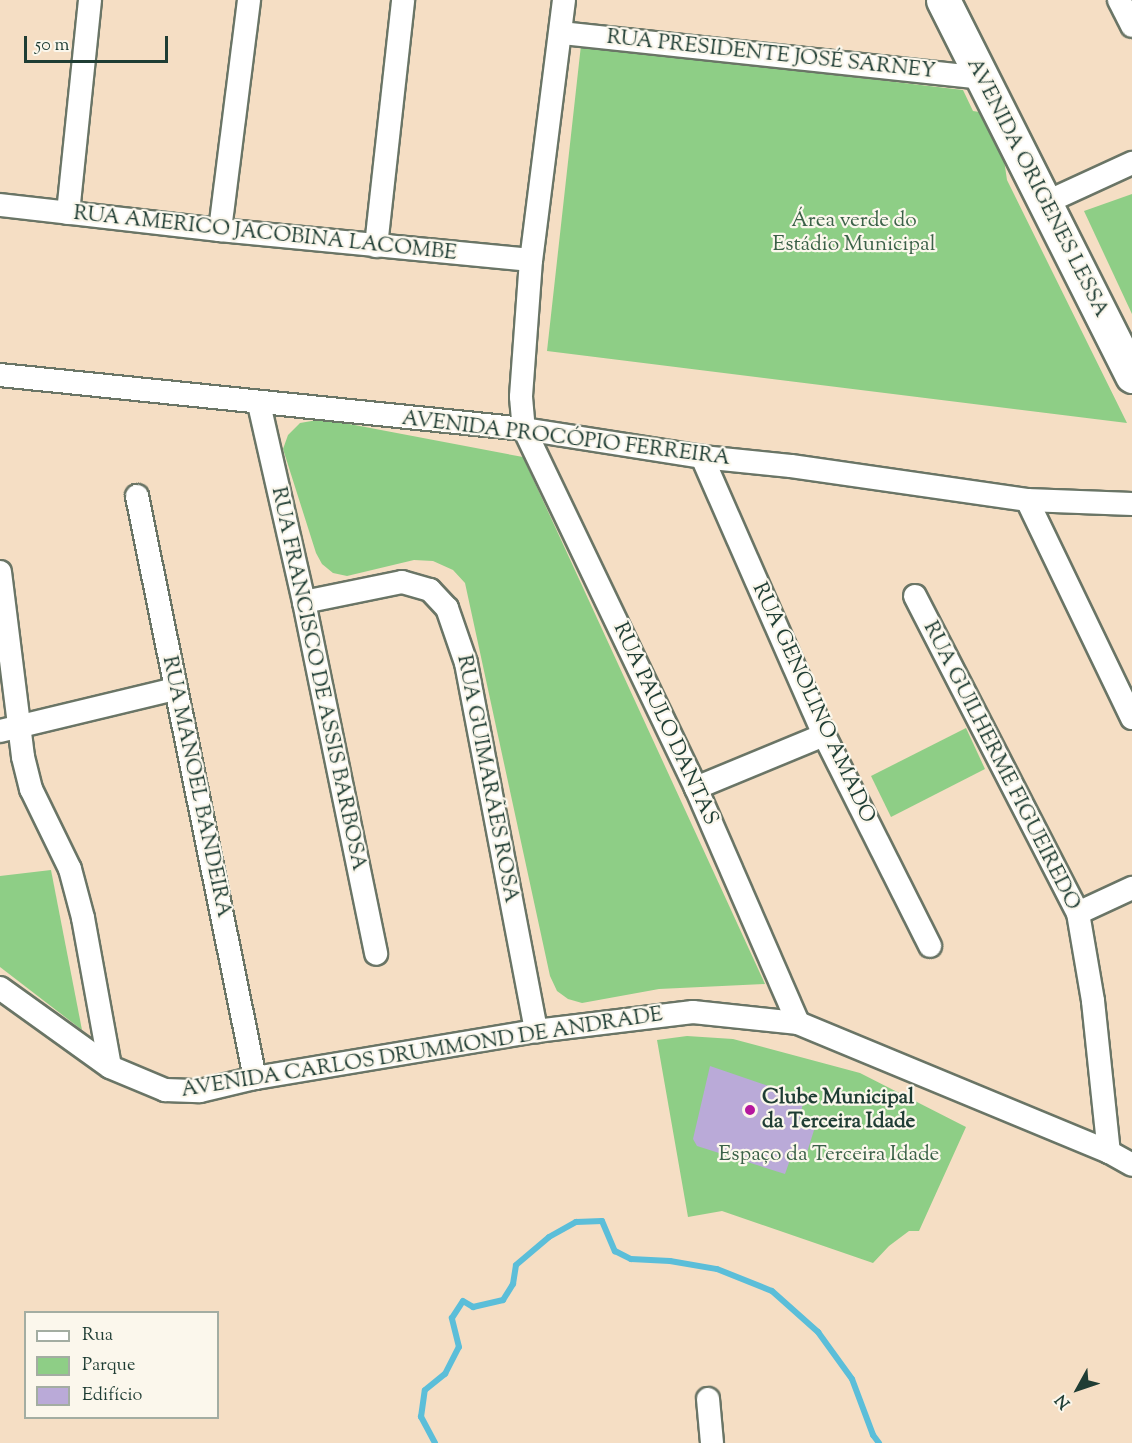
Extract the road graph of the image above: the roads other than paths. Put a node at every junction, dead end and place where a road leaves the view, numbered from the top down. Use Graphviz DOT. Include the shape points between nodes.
graph roads {
  1 [pos="90,0"];
  2 [pos="249,0"];
  3 [pos="403,0"];
  4 [pos="564,0"];
  5 [pos="943,0"];
  6 [pos="1119,0"];
  7 [pos="1132,26"];
  8 [pos="562,33"];
  9 [pos="980,78"];
  10 [pos="1132,163"];
  11 [pos="1047,202"];
  12 [pos="0,205"];
  13 [pos="68,213"];
  14 [pos="220,230"];
  15 [pos="376,246"];
  16 [pos="531,260"];
  17 [pos="0,375"];
  18 [pos="1132,376"];
  19 [pos="259,404"];
  20 [pos="524,429"];
  21 [pos="702,457"];
  22 [pos="137,496"];
  23 [pos="1027,500"];
  24 [pos="1132,504"];
  25 [pos="0,572"];
  26 [pos="915,596"];
  27 [pos="304,602"];
  28 [pos="175,689"];
  29 [pos="1132,717"];
  30 [pos="10,729"];
  31 [pos="824,735"];
  32 [pos="696,788"];
  33 [pos="1132,888"];
  34 [pos="1078,913"];
  35 [pos="930,946"];
  36 [pos="376,954"];
  37 [pos="0,988"];
  38 [pos="798,1023"];
  39 [pos="536,1031"];
  40 [pos="110,1067"];
  41 [pos="255,1078"];
  42 [pos="1109,1152"];
  43 [pos="1132,1165"];
  44 [pos="708,1399"];
  45 [pos="712,1443"];
  1 -- 13 [label="street"];
  2 -- 14 [label="street"];
  3 -- 15 [label="street"];
  4 -- 8 [label="street, RUA PAULO DANTAS"];
  5 -- 9 [label="street, AVENIDA ORIGENES LESSA"];
  6 -- 7 [label="street"];
  8 -- 9 [label="street, RUA PRESIDENTE JOSÉ SARNEY"];
  8 -- 16 [label="street, RUA PAULO DANTAS"];
  9 -- 11 [label="street, AVENIDA ORIGENES LESSA"];
  10 -- 11 [label="street"];
  11 -- 18 [label="street, AVENIDA ORIGENES LESSA"];
  12 -- 13 [label="street, RUA AMERICO JACOBINA LACOMBE"];
  13 -- 14 [label="street, RUA AMERICO JACOBINA LACOMBE"];
  14 -- 15 [label="street, RUA AMERICO JACOBINA LACOMBE"];
  15 -- 16 [label="street, RUA AMERICO JACOBINA LACOMBE"];
  16 -- 20 [label="street, RUA PAULO DANTAS" via="520,397"];
  17 -- 19 [label="street, AVENIDA PROCÓPIO FERREIRA"];
  19 -- 20 [label="street, AVENIDA PROCÓPIO FERREIRA"];
  19 -- 27 [label="street, RUA FRANCISCO DE ASSIS BARBOSA"];
  20 -- 21 [label="street, AVENIDA PROCÓPIO FERREIRA"];
  20 -- 32 [label="street, RUA PAULO DANTAS"];
  21 -- 23 [label="street, AVENIDA PROCÓPIO FERREIRA"];
  21 -- 31 [label="street, RUA GENOLINO AMADO"];
  22 -- 28 [label="street, RUA MANOEL BANDEIRA"];
  23 -- 24 [label="street, AVENIDA PROCÓPIO FERREIRA"];
  23 -- 29 [label="street"];
  25 -- 30 [label="street"];
  26 -- 34 [label="street, RUA GUILHERME FIGUEIREDO"];
  27 -- 36 [label="street, RUA FRANCISCO DE ASSIS BARBOSA"];
  27 -- 39 [label="street, RUA GUIMARÃES ROSA" via="402,582 430,590 447,608 466,663"];
  28 -- 30 [label="street"];
  28 -- 41 [label="street, RUA MANOEL BANDEIRA"];
  30 -- 40 [label="street" via="31,789 70,869 83,918"];
  31 -- 32 [label="street"];
  31 -- 35 [label="street, RUA GENOLINO AMADO"];
  32 -- 38 [label="street, RUA PAULO DANTAS"];
  33 -- 34 [label="street"];
  34 -- 42 [label="street, RUA GUILHERME FIGUEIREDO" via="1093,1001"];
  37 -- 40 [label="street, AVENIDA CARLOS DRUMMOND DE ANDRADE"];
  38 -- 39 [label="street, AVENIDA CARLOS DRUMMOND DE ANDRADE" via="693,1012"];
  38 -- 42 [label="street, AVENIDA CARLOS DRUMMOND DE ANDRADE"];
  39 -- 41 [label="street, AVENIDA CARLOS DRUMMOND DE ANDRADE"];
  40 -- 41 [label="street, AVENIDA CARLOS DRUMMOND DE ANDRADE" via="165,1090 200,1090"];
  42 -- 43 [label="street, AVENIDA CARLOS DRUMMOND DE ANDRADE"];
  44 -- 45 [label="street"];
}
